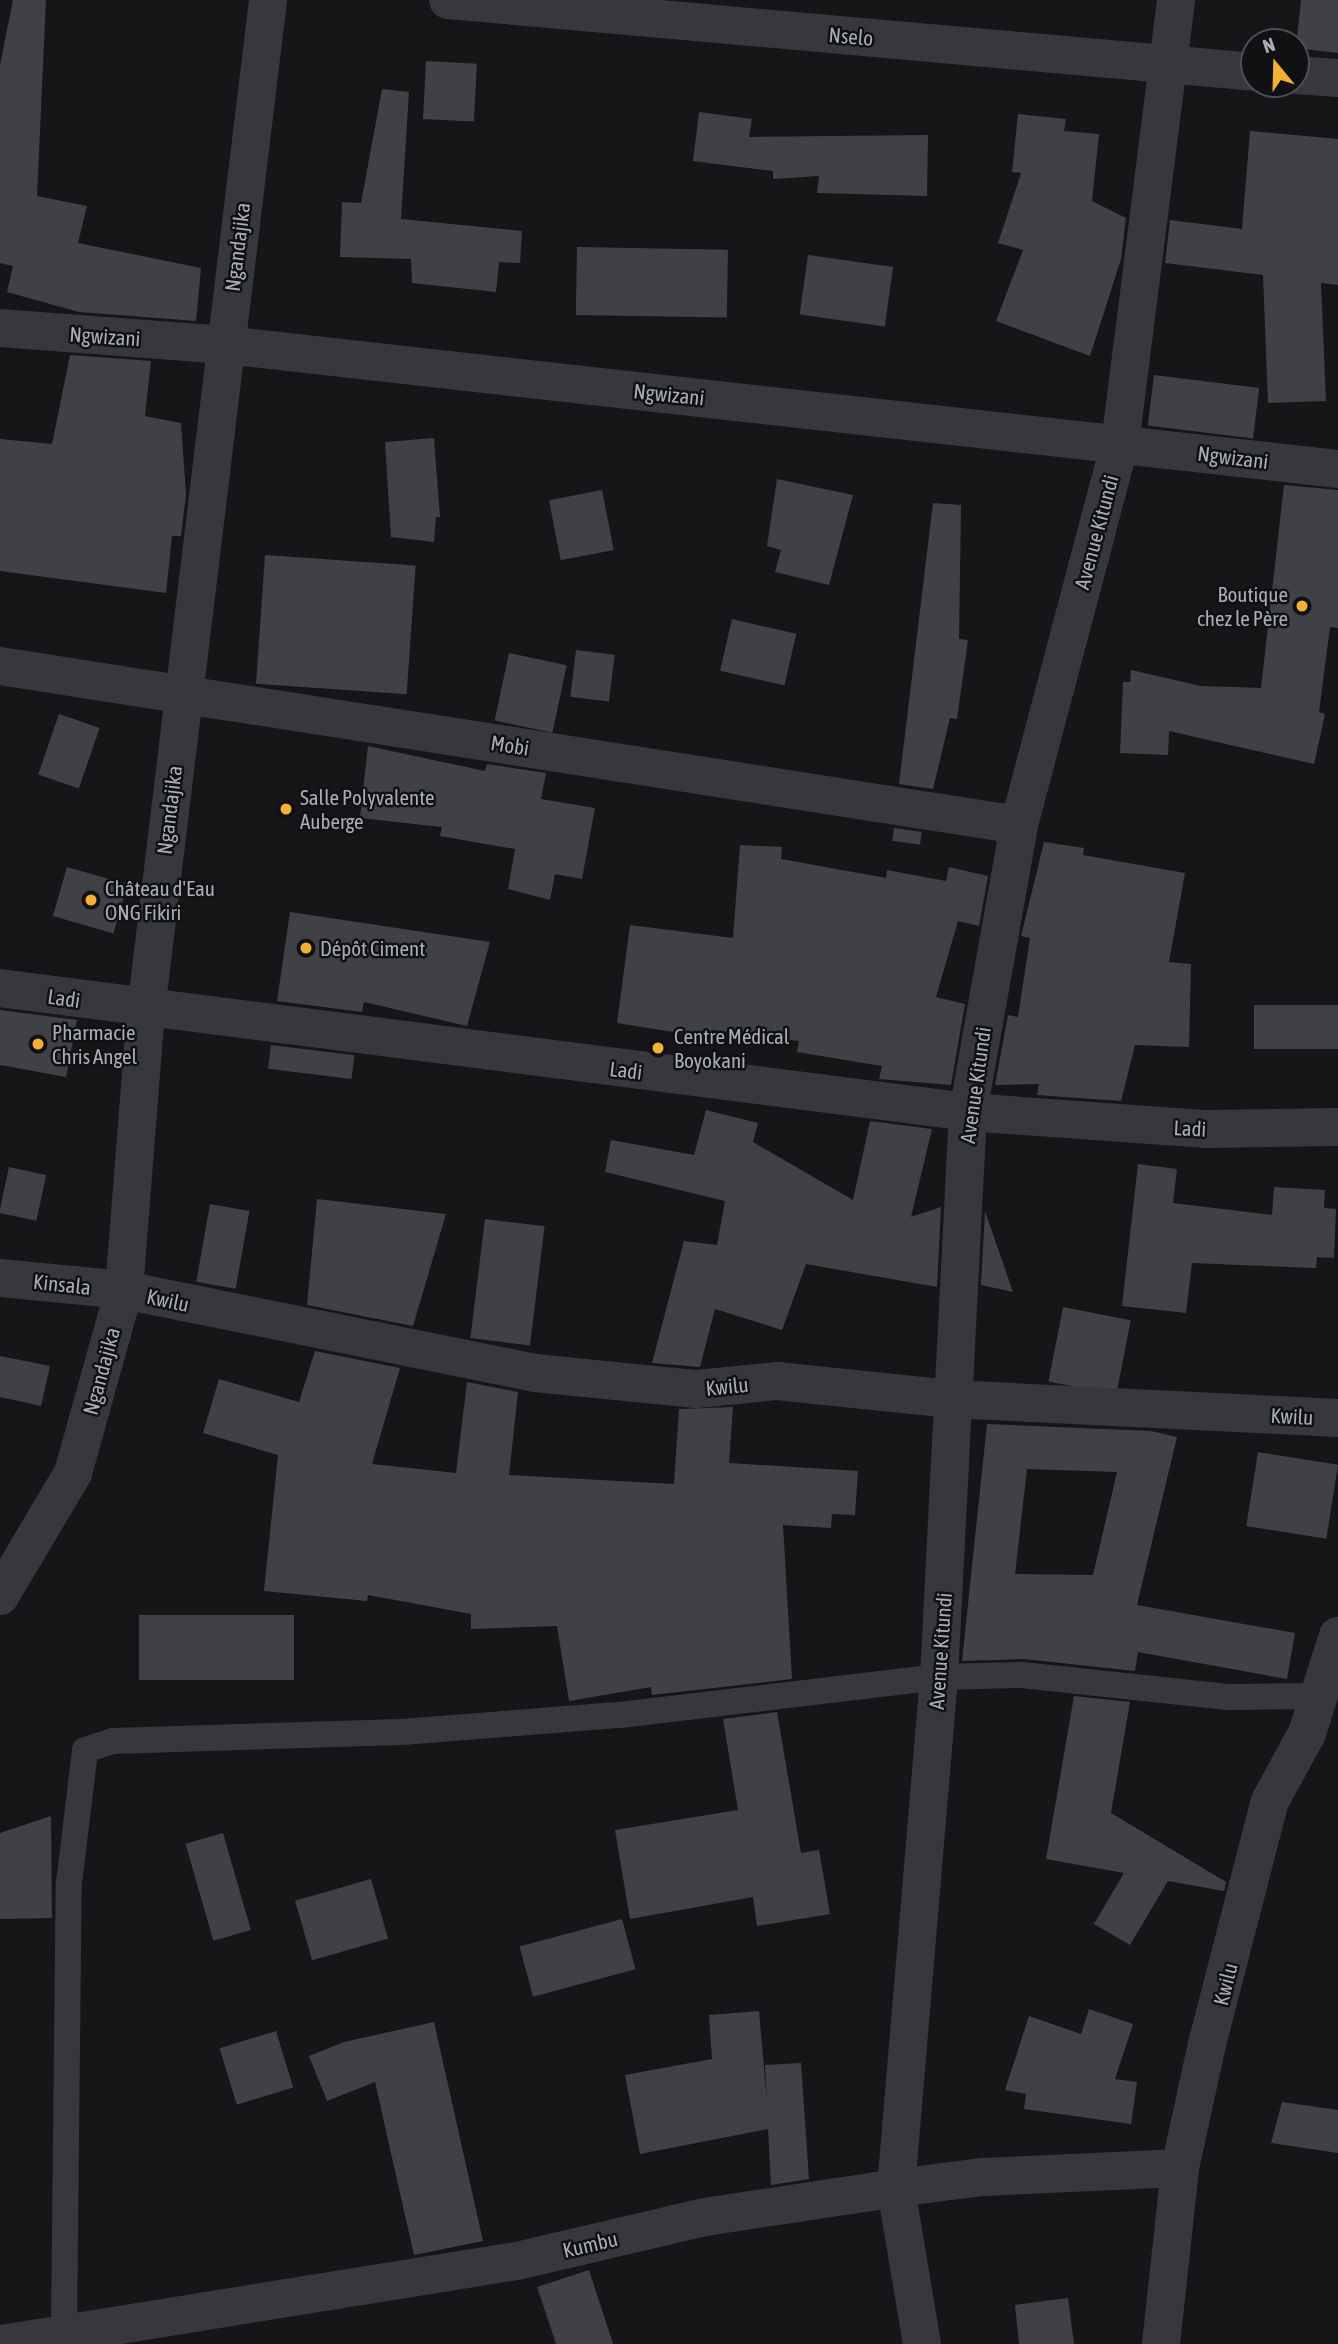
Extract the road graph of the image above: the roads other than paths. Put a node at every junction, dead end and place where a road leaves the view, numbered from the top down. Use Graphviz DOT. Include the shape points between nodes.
graph roads {
  1 [pos="268,0"];
  2 [pos="448,0"];
  3 [pos="1176,0"];
  4 [pos="1167,65"];
  5 [pos="1240,71"];
  6 [pos="1310,76"];
  7 [pos="1338,78"];
  8 [pos="0,328"];
  9 [pos="225,345"];
  10 [pos="1120,444"];
  11 [pos="1338,469"];
  12 [pos="0,666"];
  13 [pos="183,693"];
  14 [pos="1019,825"];
  15 [pos="0,988"];
  16 [pos="146,1010"];
  17 [pos="968,1112"];
  18 [pos="1338,1128"];
  19 [pos="0,1278"];
  20 [pos="124,1290"];
  21 [pos="951,1399"];
  22 [pos="1338,1418"];
  23 [pos="0,1596"];
  24 [pos="1338,1636"];
  25 [pos="939,1677"];
  26 [pos="1320,1696"];
  27 [pos="1180,2168"];
  28 [pos="896,2188"];
  29 [pos="64,2331"];
  30 [pos="2,2344"];
  31 [pos="922,2344"];
  32 [pos="1161,2344"];
  1 -- 9 [label="street, Ngandajika"];
  2 -- 4 [label="street, Nselo"];
  3 -- 4 [label="street, Avenue Kitundi"];
  4 -- 5 [label="street, Nselo"];
  4 -- 10 [label="street, Avenue Kitundi"];
  6 -- 7 [label="street"];
  8 -- 9 [label="street, Ngwizani"];
  9 -- 10 [label="street, Ngwizani"];
  9 -- 13 [label="street, Ngandajika"];
  10 -- 11 [label="street, Ngwizani"];
  10 -- 14 [label="street, Avenue Kitundi"];
  12 -- 13 [label="street, Mobi"];
  13 -- 14 [label="street, Mobi"];
  13 -- 16 [label="street, Ngandajika"];
  14 -- 17 [label="street, Avenue Kitundi"];
  15 -- 16 [label="street, Ladi"];
  16 -- 17 [label="street, Ladi"];
  16 -- 20 [label="street, Ngandajika"];
  17 -- 18 [label="street, Ladi" via="1206,1129"];
  17 -- 21 [label="street, Avenue Kitundi"];
  19 -- 20 [label="street, Kinsala"];
  20 -- 21 [label="street, Kwilu" via="535,1373 696,1389 777,1381"];
  20 -- 23 [label="street, Ngandajika" via="73,1473"];
  21 -- 22 [label="street, Kwilu"];
  21 -- 25 [label="street, Avenue Kitundi"];
  24 -- 26 [label="street, Kwilu"];
  25 -- 26 [label="lane" via="1022,1675 1228,1697"];
  25 -- 28 [label="street, Avenue Kitundi"];
  25 -- 29 [label="lane" via="620,1715 402,1732 113,1741 85,1750 69,1883"];
  26 -- 27 [label="street, Kwilu" via="1270,1801"];
  27 -- 28 [label="street, Kumbu" via="983,2177"];
  27 -- 32 [label="street, Kwilu"];
  28 -- 29 [label="street, Kumbu" via="705,2217 517,2261"];
  28 -- 31 [label="street, Avenue Kitundi"];
  29 -- 30 [label="street, Kumbu"];
}
